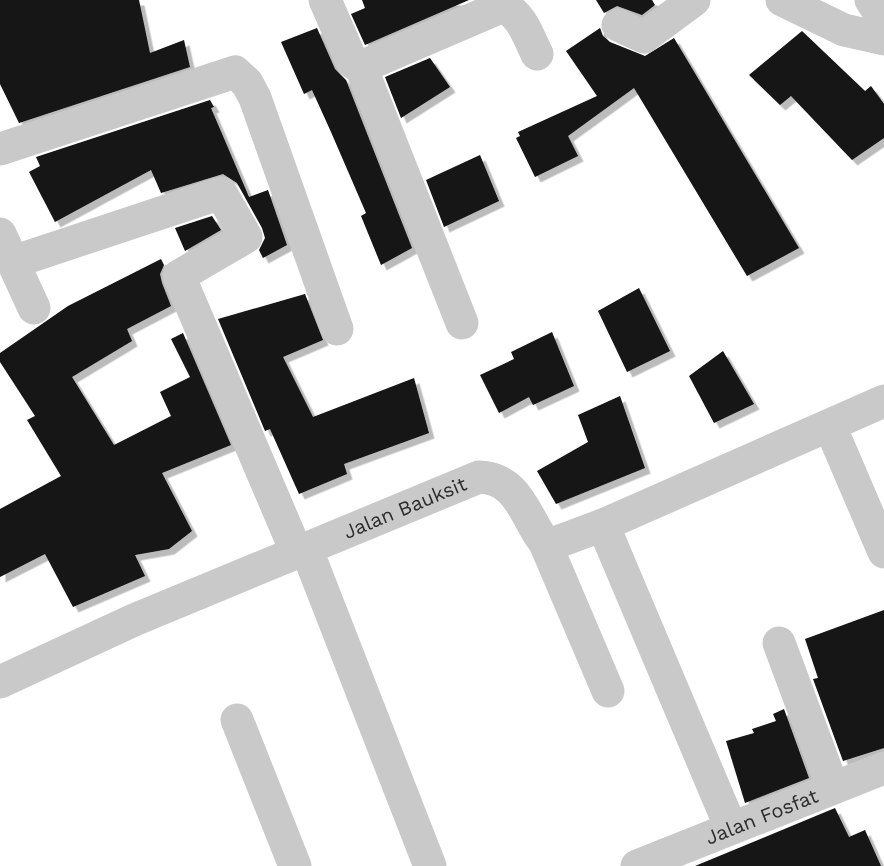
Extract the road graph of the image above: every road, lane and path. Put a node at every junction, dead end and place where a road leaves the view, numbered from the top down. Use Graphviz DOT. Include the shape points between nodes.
graph roads {
  1 [pos="325,0"];
  2 [pos="694,0"];
  3 [pos="782,0"];
  4 [pos="871,0"];
  5 [pos="884,20"];
  6 [pos="618,25"];
  7 [pos="884,39"];
  8 [pos="537,54"];
  9 [pos="361,67"];
  10 [pos="0,149"];
  11 [pos="7,248"];
  12 [pos="34,308"];
  13 [pos="462,323"];
  14 [pos="337,328"];
  15 [pos="884,401"];
  16 [pos="830,426"];
  17 [pos="603,525"];
  18 [pos="545,543"];
  19 [pos="301,550"];
  20 [pos="884,552"];
  21 [pos="779,643"];
  22 [pos="0,682"];
  23 [pos="608,691"];
  24 [pos="237,720"];
  25 [pos="882,773"];
  26 [pos="833,788"];
  27 [pos="731,828"];
  28 [pos="295,866"];
  29 [pos="430,866"];
  30 [pos="637,866"];
  1 -- 9 [label="street" via="352,62"];
  2 -- 6 [label="street" via="644,37"];
  3 -- 7 [label="street" via="844,30"];
  4 -- 5 [label="street"];
  8 -- 9 [label="street" via="520,20 503,6"];
  9 -- 13 [label="street"];
  10 -- 14 [label="street" via="235,72 255,98"];
  11 -- 12 [label="street"];
  11 -- 19 [label="street" via="220,193 246,237 179,276"];
  15 -- 16 [label="street"];
  16 -- 17 [label="street"];
  16 -- 20 [label="street"];
  17 -- 18 [label="street" via="565,541"];
  17 -- 27 [label="street"];
  18 -- 19 [label="street, Jalan Bauksit" via="508,485 495,478 479,477"];
  18 -- 23 [label="street, Jalan Bauksit"];
  19 -- 22 [label="street, Jalan Bauksit"];
  19 -- 29 [label="street"];
  21 -- 26 [label="street"];
  24 -- 28 [label="street"];
  25 -- 26 [label="street, Jalan Fosfat"];
  26 -- 27 [label="street, Jalan Fosfat"];
  27 -- 30 [label="street, Jalan Fosfat"];
}
